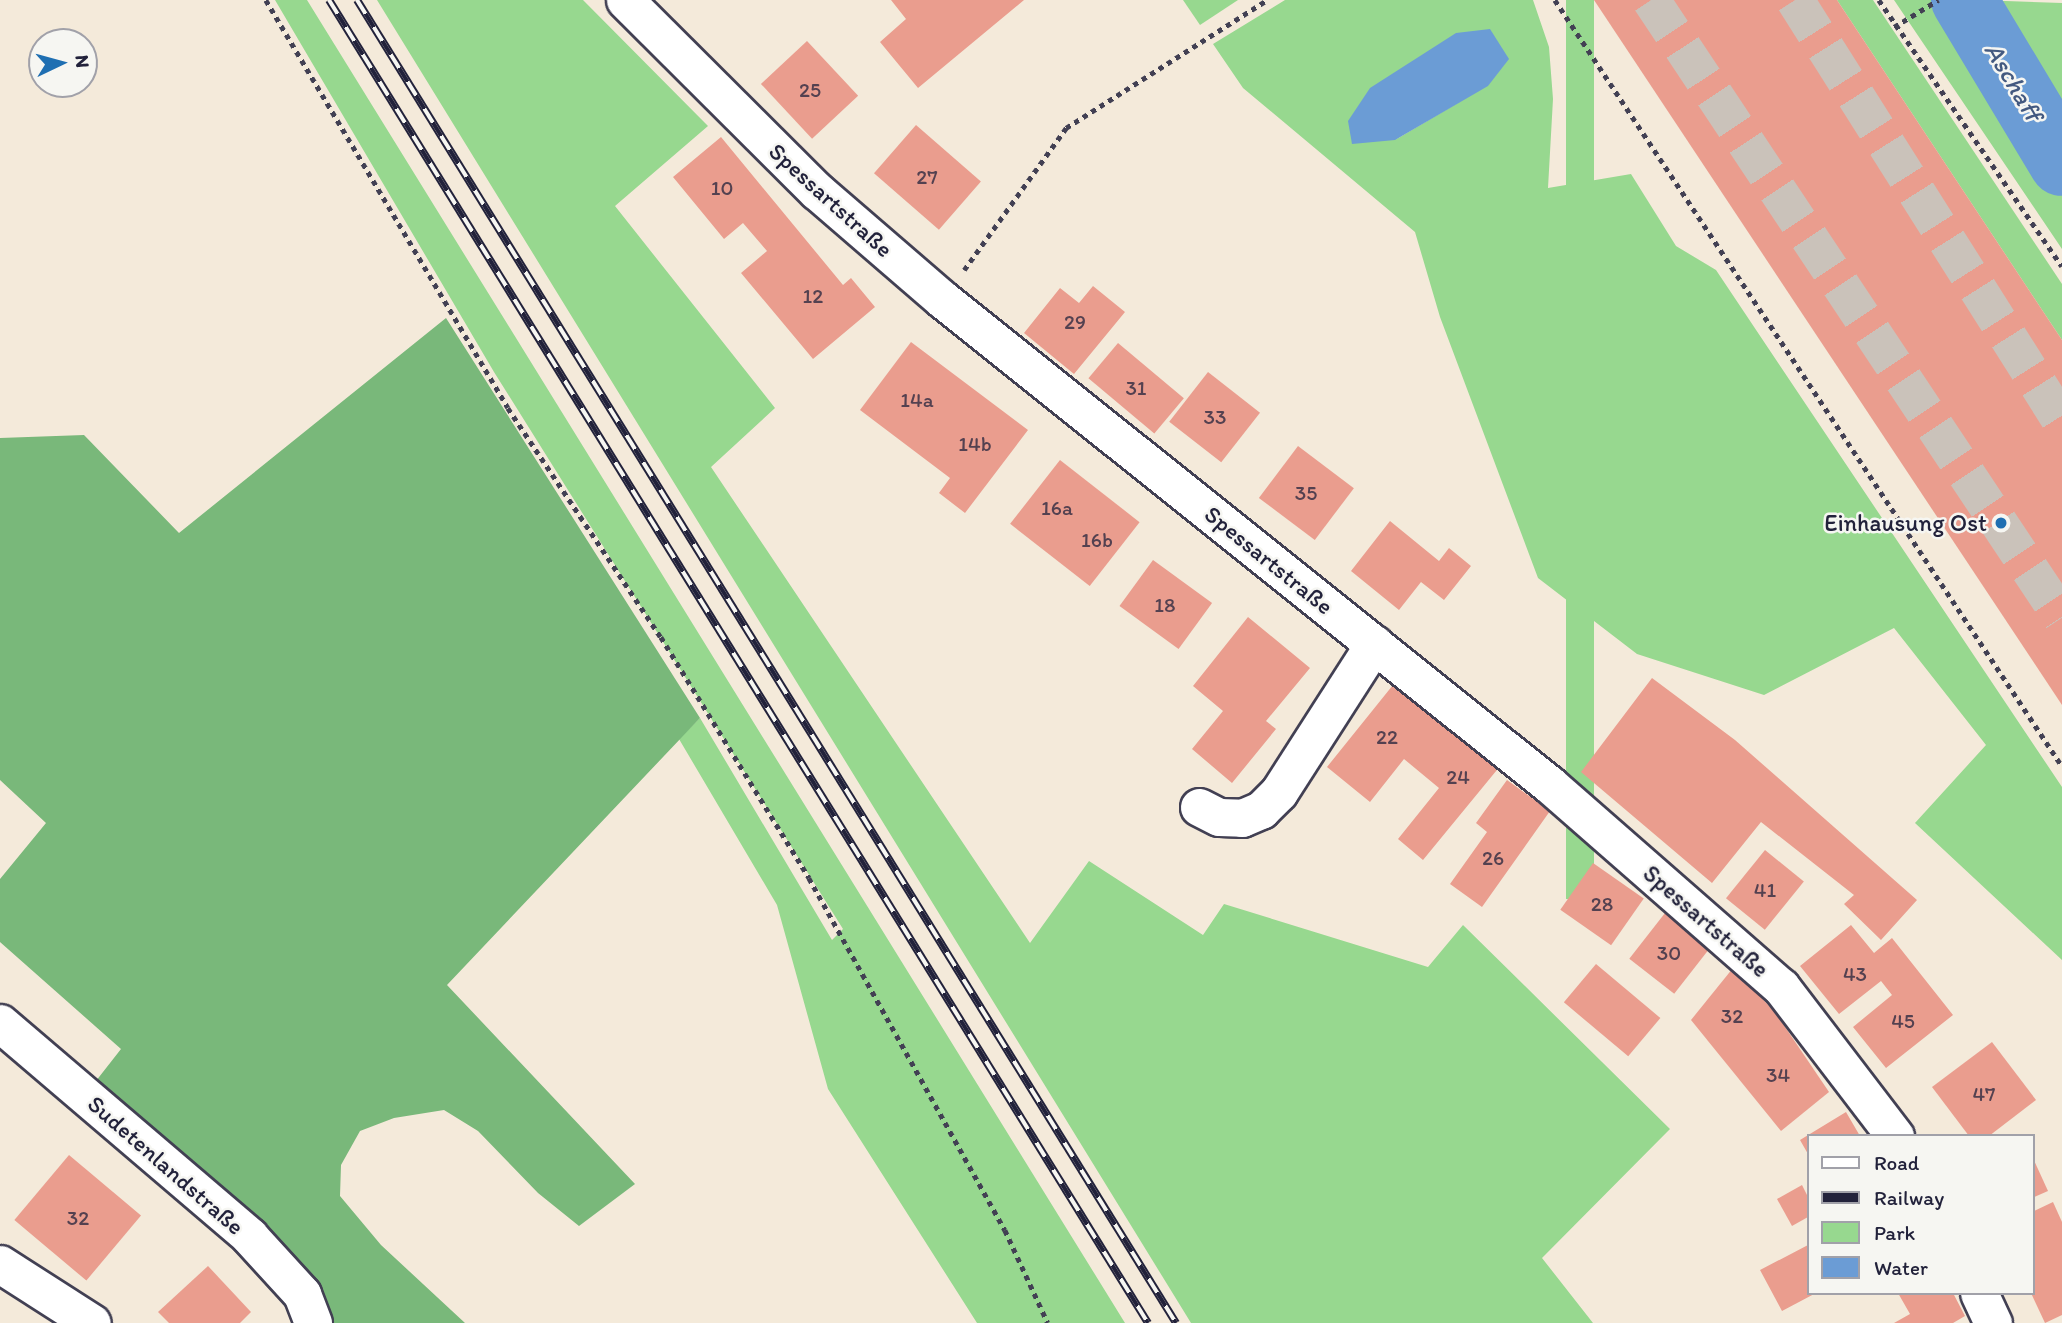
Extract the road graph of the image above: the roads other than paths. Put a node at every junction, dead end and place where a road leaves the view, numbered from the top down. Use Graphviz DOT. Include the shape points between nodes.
graph roads {
  1 [pos="625,0"];
  2 [pos="1374,644"];
  3 [pos="1199,807"];
  4 [pos="0,1023"];
  5 [pos="1893,1134"];
  6 [pos="0,1264"];
  7 [pos="1980,1295"];
  8 [pos="92,1323"];
  9 [pos="313,1323"];
  10 [pos="1993,1323"];
  1 -- 2 [label="street, Spessartstraße" via="817,191 942,299"];
  2 -- 3 [label="street" via="1279,792 1261,810 1242,818 1219,817"];
  2 -- 5 [label="street, Spessartstraße" via="1550,785 1781,987"];
  4 -- 9 [label="street, Sudetenlandstraße" via="250,1236 302,1294"];
  6 -- 8 [label="street"];
  7 -- 10 [label="street"];
}
